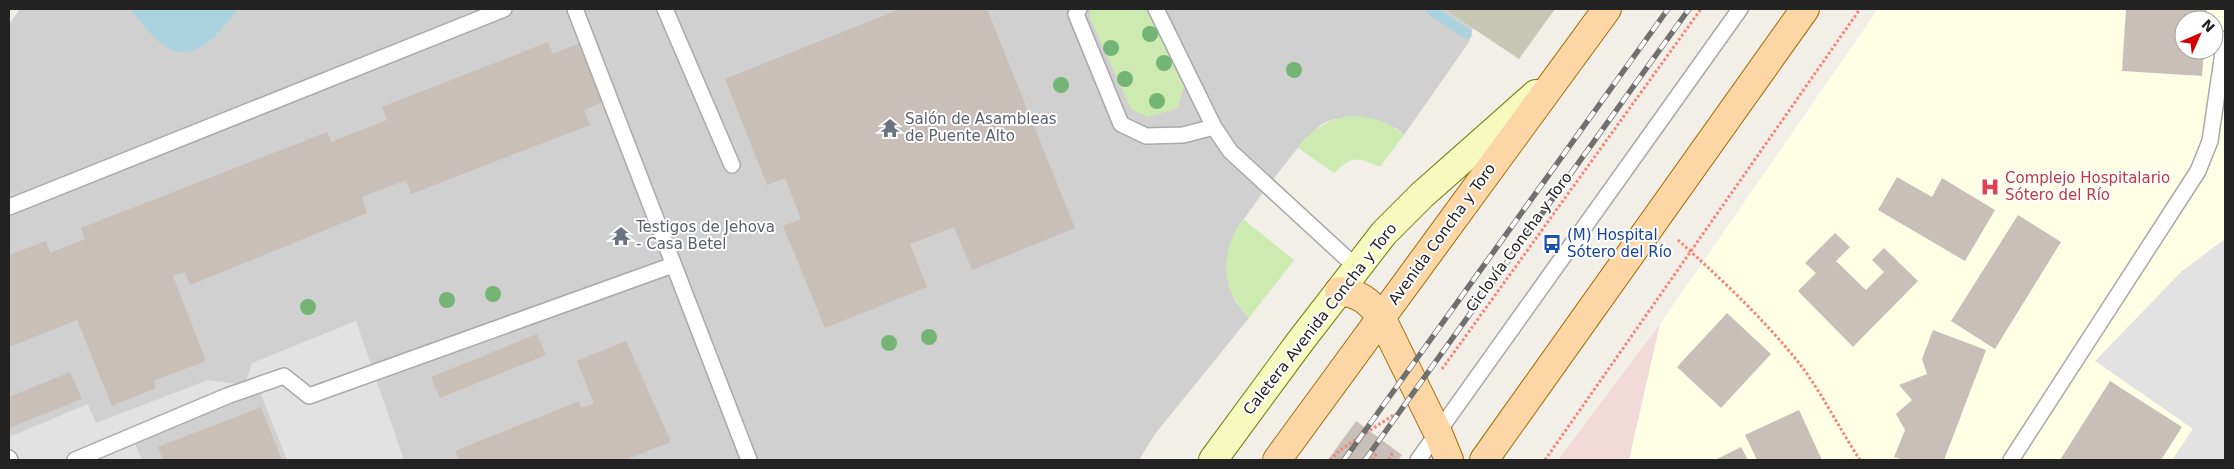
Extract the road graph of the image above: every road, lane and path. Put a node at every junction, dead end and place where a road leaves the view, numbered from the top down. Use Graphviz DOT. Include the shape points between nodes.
graph roads {
  1 [pos="504,9"];
  2 [pos="575,9"];
  3 [pos="665,9"];
  4 [pos="1079,9"];
  5 [pos="1156,9"];
  6 [pos="1607,9"];
  7 [pos="1701,9"];
  8 [pos="1740,9"];
  9 [pos="1805,9"];
  10 [pos="1860,9"];
  11 [pos="2225,39"];
  12 [pos="1567,64"];
  13 [pos="1214,127"];
  14 [pos="732,164"];
  15 [pos="9,207"];
  16 [pos="1655,220"];
  17 [pos="1691,252"];
  18 [pos="673,265"];
  19 [pos="1356,267"];
  20 [pos="1339,291"];
  21 [pos="1381,317"];
  22 [pos="1421,398"];
  23 [pos="1438,433"];
  24 [pos="1377,453"];
  25 [pos="75,460"];
  26 [pos="749,460"];
  27 [pos="1213,460"];
  28 [pos="1277,460"];
  29 [pos="1330,460"];
  30 [pos="1372,460"];
  31 [pos="1418,460"];
  32 [pos="1449,460"];
  33 [pos="1484,460"];
  34 [pos="1545,460"];
  35 [pos="1860,460"];
  36 [pos="2011,460"];
  1 -- 15 [label="lane"];
  2 -- 18 [label="lane"];
  3 -- 14 [label="lane"];
  4 -- 13 [label="lane" via="1076,14 1121,124 1146,136 1182,135"];
  5 -- 13 [label="lane"];
  6 -- 12 [label="main road, Avenida Concha y Toro"];
  7 -- 22 [label="path, Ciclovía Concha y Toro"];
  8 -- 23 [label="lane"];
  9 -- 16 [label="main road"];
  10 -- 17 [label="path"];
  11 -- 36 [label="lane" via="2210,141 2198,171"];
  12 -- 19 [label="street, Caletera Avenida Concha y Toro" via="1507,122 1402,214"];
  12 -- 21 [label="main road, Avenida Concha y Toro"];
  13 -- 19 [label="lane" via="1230,151"];
  16 -- 17 [label="path"];
  16 -- 33 [label="main road"];
  17 -- 34 [label="path"];
  17 -- 35 [label="path" via="1799,364"];
  18 -- 25 [label="lane" via="309,396 284,376 227,396"];
  18 -- 26 [label="lane"];
  19 -- 20 [label="street, Caletera Avenida Concha y Toro"];
  20 -- 21 [label="main road" via="1362,297"];
  20 -- 27 [label="street, Caletera Avenida Concha y Toro"];
  21 -- 22 [label="main road"];
  21 -- 28 [label="main road, Avenida Concha y Toro"];
  22 -- 23 [label="main road"];
  22 -- 29 [label="path, Ciclovía Concha y Toro" via="1340,450"];
  23 -- 31 [label="lane"];
  23 -- 32 [label="main road"];
  24 -- 30 [label="path"];
}
